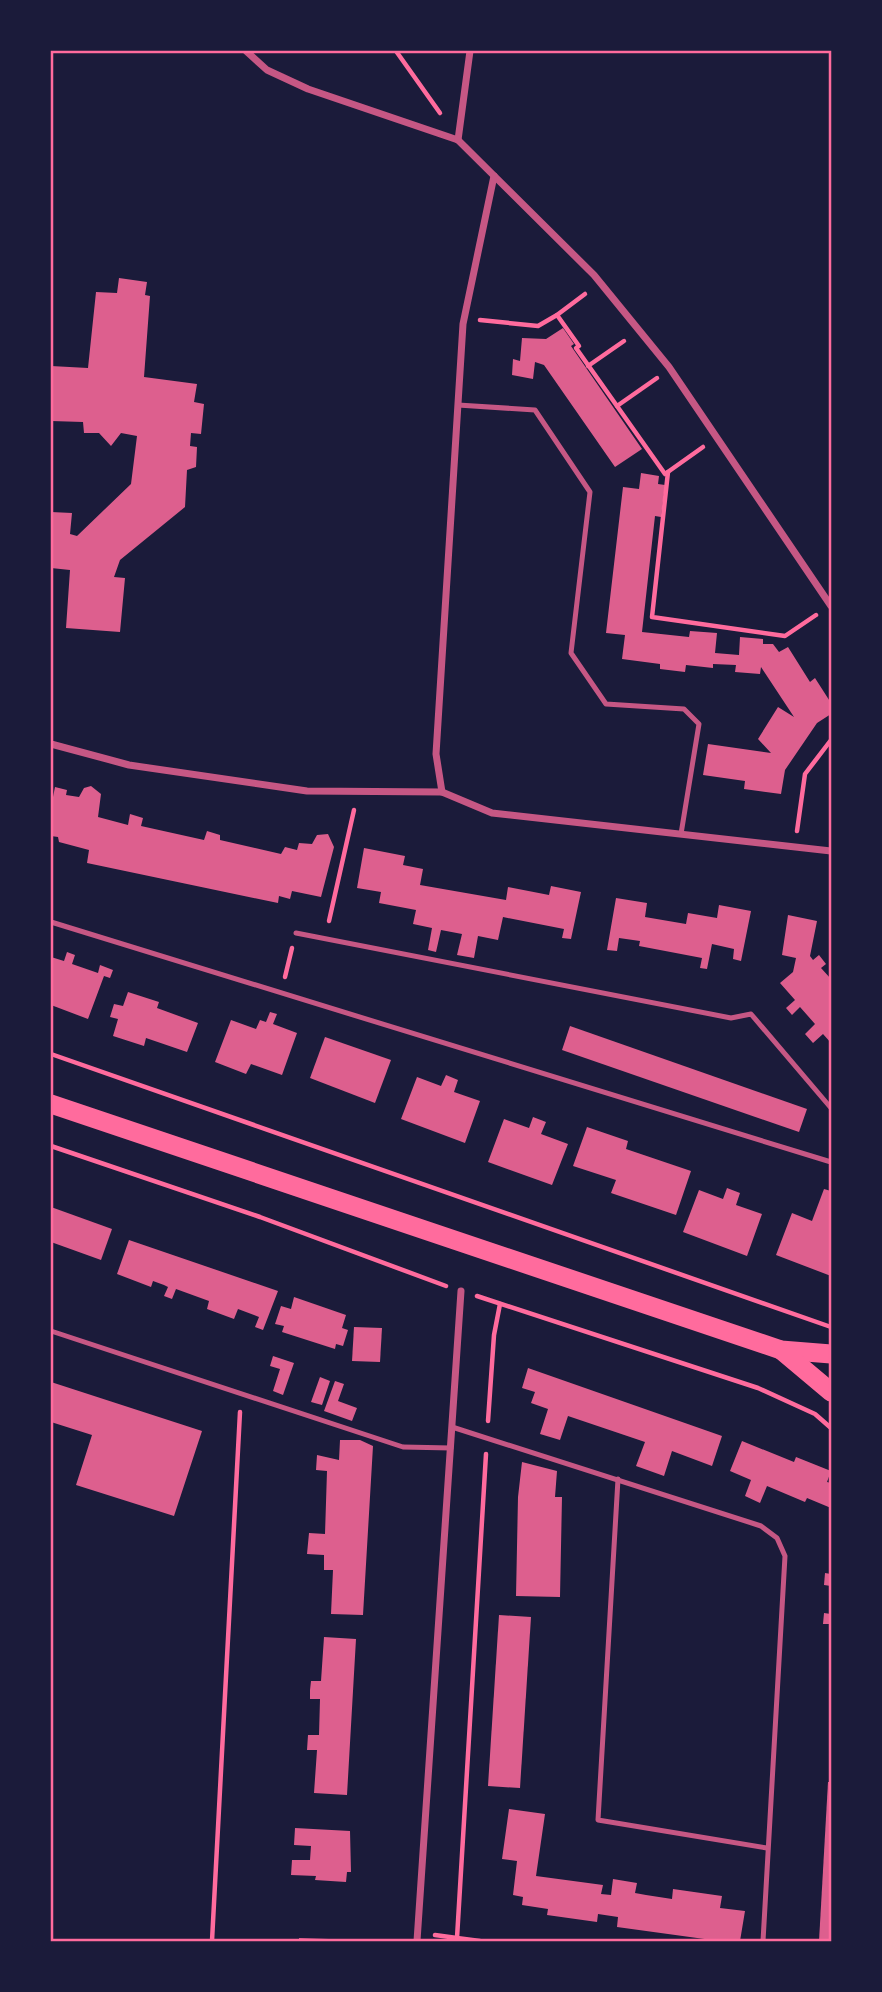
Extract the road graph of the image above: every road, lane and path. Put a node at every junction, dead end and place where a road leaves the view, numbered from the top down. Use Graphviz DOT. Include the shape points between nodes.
graph roads {
  1 [pos="246,51"];
  2 [pos="397,51"];
  3 [pos="470,51"];
  4 [pos="458,140"];
  5 [pos="494,176"];
  6 [pos="600,282"];
  7 [pos="557,315"];
  8 [pos="464,319"];
  9 [pos="639,331"];
  10 [pos="588,366"];
  11 [pos="670,369"];
  12 [pos="458,405"];
  13 [pos="617,406"];
  14 [pos="717,438"];
  15 [pos="668,472"];
  16 [pos="831,606"];
  17 [pos="831,740"];
  18 [pos="51,744"];
  19 [pos="358,791"];
  20 [pos="442,792"];
  21 [pos="681,834"];
  22 [pos="794,849"];
  23 [pos="831,851"];
  24 [pos="51,922"];
  25 [pos="296,933"];
  26 [pos="325,939"];
  27 [pos="282,992"];
  28 [pos="51,1054"];
  29 [pos="51,1104"];
  30 [pos="831,1108"];
  31 [pos="51,1146"];
  32 [pos="831,1162"];
  33 [pos="461,1291"];
  34 [pos="500,1304"];
  35 [pos="831,1327"];
  36 [pos="51,1331"];
  37 [pos="781,1350"];
  38 [pos="831,1354"];
  39 [pos="831,1392"];
  40 [pos="241,1394"];
  41 [pos="452,1427"];
  42 [pos="831,1428"];
  43 [pos="487,1438"];
  44 [pos="451,1448"];
  45 [pos="618,1479"];
  46 [pos="767,1848"];
  47 [pos="417,1937"];
  48 [pos="457,1938"];
  49 [pos="212,1941"];
  50 [pos="480,1941"];
  51 [pos="763,1941"];
  1 -- 4 [label="street" via="267,70 308,89"];
  2 -- 4 [label="path"];
  3 -- 4 [label="street"];
  4 -- 5 [label="street"];
  5 -- 6 [label="street"];
  5 -- 8 [label="street"];
  6 -- 7 [label="path"];
  6 -- 9 [label="street"];
  7 -- 8 [label="path" via="538,326"];
  7 -- 10 [label="path"];
  8 -- 12 [label="street"];
  9 -- 10 [label="path"];
  9 -- 11 [label="street"];
  10 -- 13 [label="path"];
  11 -- 13 [label="path"];
  11 -- 14 [label="street"];
  12 -- 20 [label="street" via="436,754"];
  12 -- 21 [label="lane" via="535,410 590,492 571,653 606,704 684,709 699,724"];
  13 -- 15 [label="path" via="665,474"];
  14 -- 15 [label="path"];
  14 -- 16 [label="street"];
  15 -- 16 [label="path" via="652,617 785,636"];
  17 -- 22 [label="path" via="805,774"];
  18 -- 19 [label="street" via="130,765 307,791"];
  19 -- 20 [label="street"];
  19 -- 26 [label="path"];
  20 -- 21 [label="street" via="492,813"];
  21 -- 22 [label="street"];
  22 -- 23 [label="street"];
  24 -- 27 [label="lane"];
  25 -- 26 [label="lane"];
  25 -- 27 [label="path"];
  26 -- 30 [label="lane" via="731,1018 751,1014"];
  27 -- 32 [label="lane"];
  28 -- 35 [label="path"];
  29 -- 37 [label="highway"];
  31 -- 33 [label="path"];
  33 -- 34 [label="path"];
  33 -- 41 [label="street"];
  34 -- 42 [label="path" via="758,1388 815,1414"];
  34 -- 43 [label="path"];
  36 -- 40 [label="lane"];
  37 -- 38 [label="highway"];
  37 -- 39 [label="highway"];
  40 -- 44 [label="lane" via="403,1447"];
  40 -- 49 [label="path"];
  41 -- 43 [label="lane"];
  41 -- 44 [label="street"];
  43 -- 45 [label="lane"];
  43 -- 48 [label="path"];
  44 -- 47 [label="street"];
  45 -- 46 [label="lane" via="761,1526 777,1538 785,1556"];
  45 -- 46 [label="lane" via="598,1820"];
  46 -- 51 [label="lane"];
  47 -- 48 [label="path"];
  48 -- 50 [label="path"];
}
